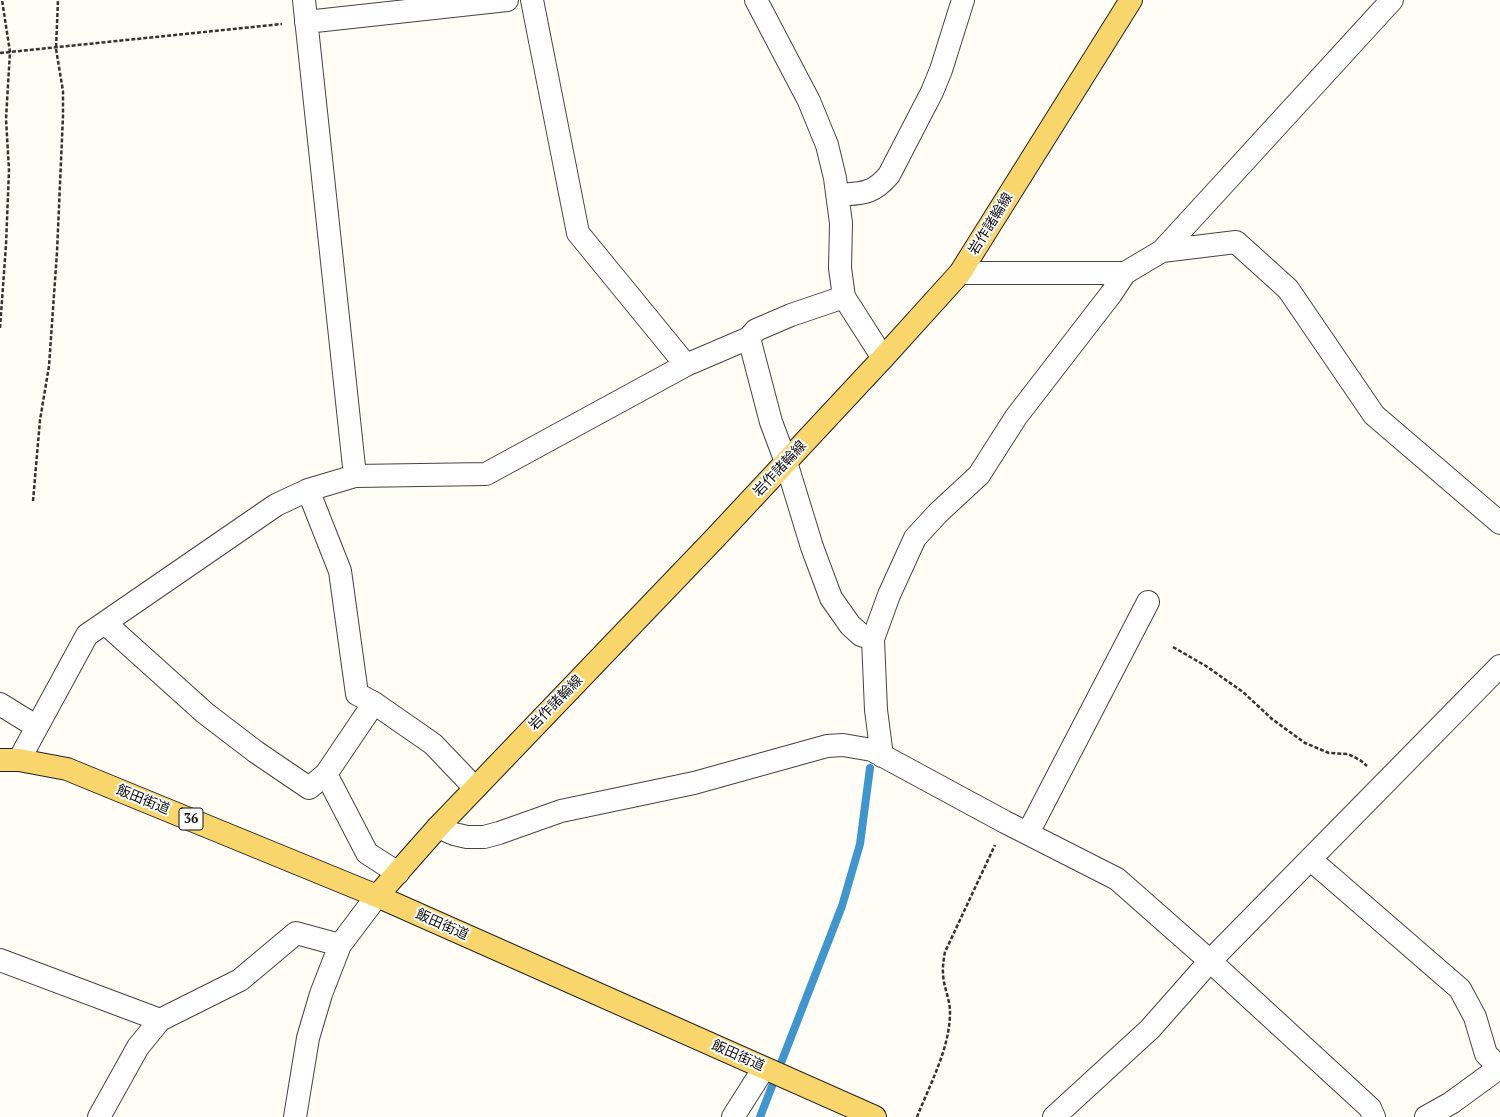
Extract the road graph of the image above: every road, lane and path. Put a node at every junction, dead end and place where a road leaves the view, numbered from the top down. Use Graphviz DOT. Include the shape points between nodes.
graph roads {
  1 [pos="2,0"];
  2 [pos="58,0"];
  3 [pos="304,0"];
  4 [pos="507,0"];
  5 [pos="532,0"];
  6 [pos="756,0"];
  7 [pos="963,0"];
  8 [pos="1131,0"];
  9 [pos="1392,0"];
  10 [pos="306,22"];
  11 [pos="56,49"];
  12 [pos="10,52"];
  13 [pos="0,54"];
  14 [pos="838,195"];
  15 [pos="1162,251"];
  16 [pos="960,273"];
  17 [pos="1125,273"];
  18 [pos="844,298"];
  19 [pos="0,328"];
  20 [pos="749,338"];
  21 [pos="883,358"];
  22 [pos="686,365"];
  23 [pos="786,462"];
  24 [pos="355,476"];
  25 [pos="308,490"];
  26 [pos="33,501"];
  27 [pos="1500,523"];
  28 [pos="1148,602"];
  29 [pos="105,623"];
  30 [pos="873,639"];
  31 [pos="1174,646"];
  32 [pos="1500,666"];
  33 [pos="374,703"];
  34 [pos="0,704"];
  35 [pos="37,727"];
  36 [pos="882,756"];
  37 [pos="9,760"];
  38 [pos="326,774"];
  39 [pos="1386,782"];
  40 [pos="475,788"];
  41 [pos="1005,822"];
  42 [pos="438,827"];
  43 [pos="1028,833"];
  44 [pos="1310,859"];
  45 [pos="398,872"];
  46 [pos="377,896"];
  47 [pos="340,945"];
  48 [pos="0,960"];
  49 [pos="1210,961"];
  50 [pos="160,1020"];
  51 [pos="764,1068"];
  52 [pos="1499,1068"];
  53 [pos="99,1117"];
  54 [pos="295,1117"];
  55 [pos="733,1117"];
  56 [pos="875,1117"];
  57 [pos="917,1117"];
  58 [pos="1054,1117"];
  59 [pos="1374,1117"];
  60 [pos="1426,1117"];
  1 -- 12 [label="path"];
  2 -- 11 [label="path"];
  3 -- 10 [label="street"];
  4 -- 10 [label="street"];
  5 -- 22 [label="street" via="578,233"];
  6 -- 14 [label="street" via="809,101 827,145"];
  7 -- 14 [label="street" via="932,92 889,175 879,186 864,193"];
  8 -- 16 [label="main road, 岩作諸輪線"];
  9 -- 15 [label="street"];
  10 -- 11 [label="path"];
  10 -- 24 [label="street"];
  11 -- 12 [label="path"];
  11 -- 26 [label="path" via="64,116 49,366 40,420"];
  12 -- 13 [label="path"];
  12 -- 19 [label="path" via="6,119 9,170"];
  14 -- 18 [label="street" via="842,223 840,268"];
  15 -- 17 [label="street"];
  15 -- 27 [label="street" via="1236,242 1288,289 1374,415"];
  16 -- 17 [label="street"];
  16 -- 21 [label="main road, 岩作諸輪線"];
  17 -- 30 [label="street" via="1016,417 979,475 915,538 889,595"];
  18 -- 20 [label="street" via="791,315 756,330"];
  18 -- 21 [label="street"];
  20 -- 22 [label="street"];
  20 -- 23 [label="street" via="771,422"];
  21 -- 23 [label="main road, 岩作諸輪線"];
  22 -- 24 [label="street" via="486,474"];
  23 -- 30 [label="street" via="812,547 831,598 850,625 861,635"];
  23 -- 40 [label="main road, 岩作諸輪線"];
  24 -- 25 [label="street"];
  25 -- 29 [label="street" via="276,505"];
  25 -- 33 [label="street" via="340,570 357,694"];
  28 -- 43 [label="street"];
  29 -- 35 [label="street" via="87,635"];
  29 -- 38 [label="street" via="205,713 256,752 309,788"];
  30 -- 36 [label="street" via="876,710"];
  31 -- 39 [label="path" via="1243,692 1272,719 1305,743 1328,753 1348,754 1360,760"];
  32 -- 39 [label="street"];
  33 -- 38 [label="street"];
  33 -- 40 [label="street" via="433,744"];
  34 -- 35 [label="street"];
  35 -- 37 [label="street"];
  36 -- 41 [label="street"];
  36 -- 42 [label="street" via="857,746 827,746 694,783 561,811 484,837 461,835"];
  37 -- 46 [label="main road, 飯田街道 / 36" via="67,769"];
  38 -- 45 [label="street" via="367,853"];
  39 -- 44 [label="street"];
  40 -- 42 [label="main road, 岩作諸輪線"];
  41 -- 43 [label="street"];
  41 -- 57 [label="path" via="945,952 944,981 950,1011 948,1031 941,1057"];
  42 -- 45 [label="main road, 岩作諸輪線"];
  43 -- 49 [label="street" via="1117,879"];
  44 -- 49 [label="street"];
  44 -- 52 [label="street" via="1460,990 1475,1017 1486,1054"];
  45 -- 46 [label="main road, 岩作諸輪線"];
  46 -- 47 [label="street"];
  46 -- 51 [label="main road, 飯田街道"];
  47 -- 50 [label="street" via="296,933 240,980"];
  47 -- 54 [label="street" via="321,994 308,1038"];
  48 -- 50 [label="street"];
  49 -- 58 [label="street" via="1150,1029"];
  49 -- 59 [label="street" via="1370,1108"];
  50 -- 53 [label="street" via="138,1047"];
  51 -- 55 [label="street"];
  51 -- 56 [label="main road, 飯田街道"];
  52 -- 60 [label="street" via="1451,1103"];
}
